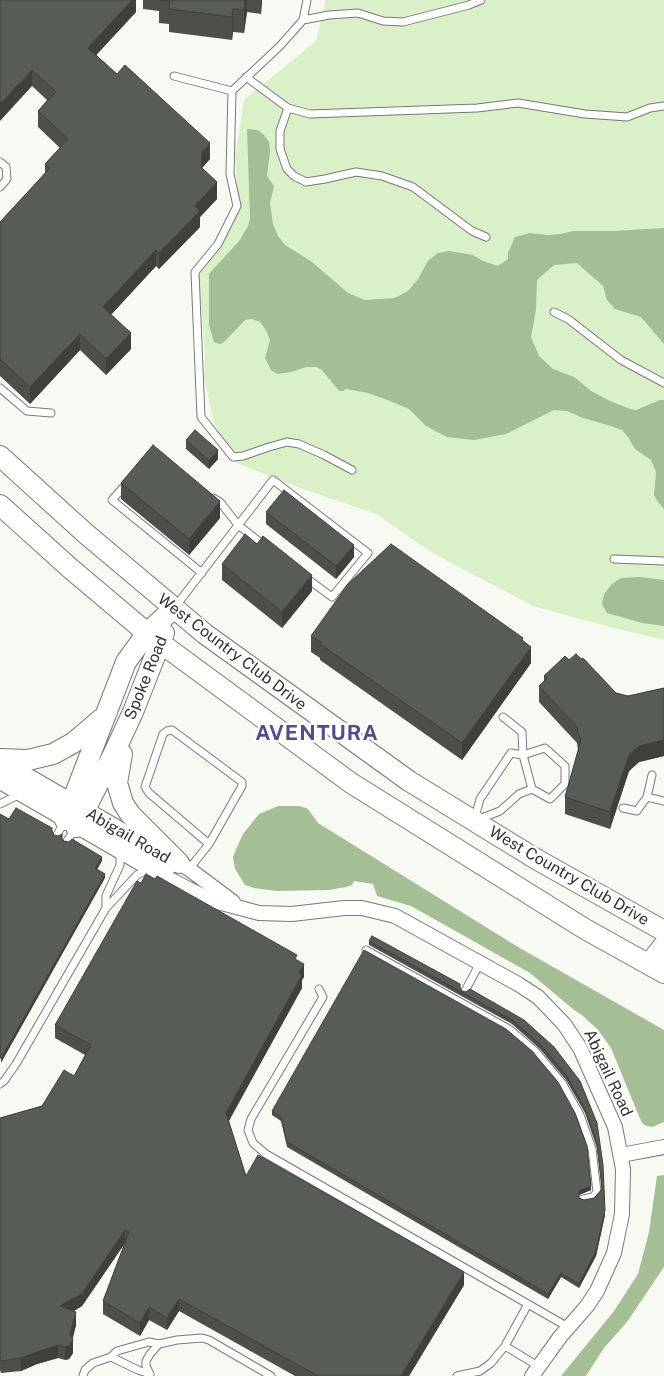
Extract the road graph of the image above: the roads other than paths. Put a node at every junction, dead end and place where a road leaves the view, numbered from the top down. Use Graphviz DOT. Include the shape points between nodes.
graph roads {
  1 [pos="307,0"];
  2 [pos="480,0"];
  3 [pos="303,20"];
  4 [pos="174,76"];
  5 [pos="246,77"];
  6 [pos="232,91"];
  7 [pos="664,106"];
  8 [pos="288,108"];
  9 [pos="0,162"];
  10 [pos="0,188"];
  11 [pos="486,237"];
  12 [pos="554,312"];
  13 [pos="664,383"];
  14 [pos="0,388"];
  15 [pos="51,413"];
  16 [pos="0,456"];
  17 [pos="352,470"];
  18 [pos="129,480"];
  19 [pos="205,492"];
  20 [pos="0,504"];
  21 [pos="238,525"];
  22 [pos="269,549"];
  23 [pos="614,559"];
  24 [pos="664,561"];
  25 [pos="202,573"];
  26 [pos="300,573"];
  27 [pos="173,609"];
  28 [pos="153,638"];
  29 [pos="133,712"];
  30 [pos="105,716"];
  31 [pos="503,717"];
  32 [pos="523,755"];
  33 [pos="0,759"];
  34 [pos="0,772"];
  35 [pos="652,775"];
  36 [pos="0,782"];
  37 [pos="532,789"];
  38 [pos="20,794"];
  39 [pos="648,797"];
  40 [pos="664,801"];
  41 [pos="0,804"];
  42 [pos="623,808"];
  43 [pos="72,820"];
  44 [pos="474,821"];
  45 [pos="209,844"];
  46 [pos="457,850"];
  47 [pos="120,852"];
  48 [pos="139,857"];
  49 [pos="184,866"];
  50 [pos="150,869"];
  51 [pos="118,871"];
  52 [pos="216,890"];
  53 [pos="106,908"];
  54 [pos="244,910"];
  55 [pos="664,931"];
  56 [pos="664,945"];
  57 [pos="366,950"];
  58 [pos="480,963"];
  59 [pos="656,968"];
  60 [pos="319,989"];
  61 [pos="465,991"];
  62 [pos="0,1084"];
  63 [pos="664,1147"];
  64 [pos="621,1155"];
  65 [pos="583,1199"];
  66 [pos="528,1304"];
  67 [pos="568,1327"];
  68 [pos="159,1344"];
  69 [pos="505,1346"];
  70 [pos="111,1357"];
  71 [pos="535,1371"];
  72 [pos="83,1376"];
  73 [pos="271,1376"];
  74 [pos="458,1376"];
  1 -- 3 [label="lane"];
  2 -- 3 [label="lane" via="403,22 383,21 358,13"];
  3 -- 5 [label="lane"];
  4 -- 6 [label="lane"];
  5 -- 6 [label="lane"];
  5 -- 8 [label="lane"];
  6 -- 17 [label="lane" via="230,174 237,206 218,244 195,272 201,417 233,457 287,442 300,444"];
  7 -- 8 [label="lane" via="627,117 518,103 476,108 310,114"];
  8 -- 11 [label="lane" via="280,131 280,149 287,169 294,176 306,182 356,172 382,176 413,187 472,231"];
  9 -- 10 [label="lane" via="6,167 7,179"];
  12 -- 13 [label="lane" via="621,360"];
  14 -- 15 [label="lane" via="27,411"];
  16 -- 27 [label="street, West Country Club Drive"];
  18 -- 25 [label="lane" via="112,500"];
  19 -- 21 [label="lane" via="220,502"];
  20 -- 28 [label="street"];
  21 -- 22 [label="lane"];
  21 -- 25 [label="lane"];
  21 -- 26 [label="lane" via="273,480 368,553 332,597"];
  23 -- 24 [label="lane"];
  25 -- 27 [label="lane"];
  27 -- 28 [label="street, Spoke Road"];
  27 -- 44 [label="street, West Country Club Drive" via="409,781"];
  28 -- 29 [label="street, Spoke Road"];
  28 -- 30 [label="street, Spoke Road" via="126,662"];
  28 -- 46 [label="street" via="351,783"];
  29 -- 43 [label="street, Spoke Road"];
  29 -- 49 [label="street" via="118,769 120,797 130,814"];
  30 -- 33 [label="street" via="80,739 59,752 28,760"];
  30 -- 43 [label="street, Spoke Road"];
  31 -- 32 [label="lane" via="522,732"];
  32 -- 37 [label="lane"];
  32 -- 37 [label="lane" via="545,748 565,766 565,784 550,799"];
  32 -- 44 [label="lane" via="512,753 480,798"];
  33 -- 43 [label="street, Abigail Road"];
  34 -- 43 [label="street, Abigail Road"];
  35 -- 39 [label="lane"];
  36 -- 38 [label="street, Abigail Road"];
  37 -- 44 [label="lane" via="519,794 500,811"];
  38 -- 41 [label="lane"];
  38 -- 43 [label="street, Abigail Road"];
  39 -- 40 [label="lane"];
  39 -- 42 [label="lane" via="637,811"];
  43 -- 47 [label="street, Abigail Road"];
  43 -- 48 [label="street, Abigail Road"];
  43 -- 49 [label="street, Abigail Road"];
  44 -- 46 [label="street"];
  44 -- 55 [label="street, West Country Club Drive"];
  45 -- 45 [label="lane" via="242,782 172,730 166,731 145,787"];
  45 -- 49 [label="lane"];
  46 -- 59 [label="street" via="585,929"];
  47 -- 48 [label="street, Abigail Road"];
  47 -- 51 [label="lane"];
  48 -- 50 [label="street, Abigail Road"];
  48 -- 51 [label="lane"];
  48 -- 52 [label="street, Abigail Road"];
  49 -- 52 [label="street, Abigail Road"];
  50 -- 53 [label="lane" via="137,875"];
  50 -- 54 [label="street, Abigail Road" via="210,900"];
  51 -- 53 [label="lane" via="106,896"];
  52 -- 54 [label="street, Abigail Road"];
  53 -- 62 [label="lane" via="16,1064"];
  54 -- 58 [label="street, Abigail Road" via="277,914 344,908 377,911 406,921"];
  56 -- 59 [label="street"];
  57 -- 65 [label="lane" via="509,1029 536,1052 562,1083 580,1115 592,1149 597,1192 593,1197"];
  58 -- 61 [label="lane"];
  58 -- 64 [label="street, Abigail Road" via="538,997 569,1031 607,1108"];
  60 -- 66 [label="lane" via="323,997 250,1119 248,1130 254,1142 266,1154"];
  63 -- 64 [label="street"];
  64 -- 67 [label="street, Abigail Road" via="622,1214 614,1253 592,1299"];
  66 -- 67 [label="lane"];
  66 -- 69 [label="lane"];
  67 -- 71 [label="street, Abigail Road"];
  68 -- 70 [label="lane" via="149,1342 117,1351"];
  68 -- 70 [label="lane" via="146,1361 150,1374"];
  68 -- 73 [label="lane" via="191,1338 205,1339"];
  69 -- 71 [label="lane"];
  69 -- 74 [label="lane" via="486,1368"];
  70 -- 72 [label="lane" via="93,1363"];
}
